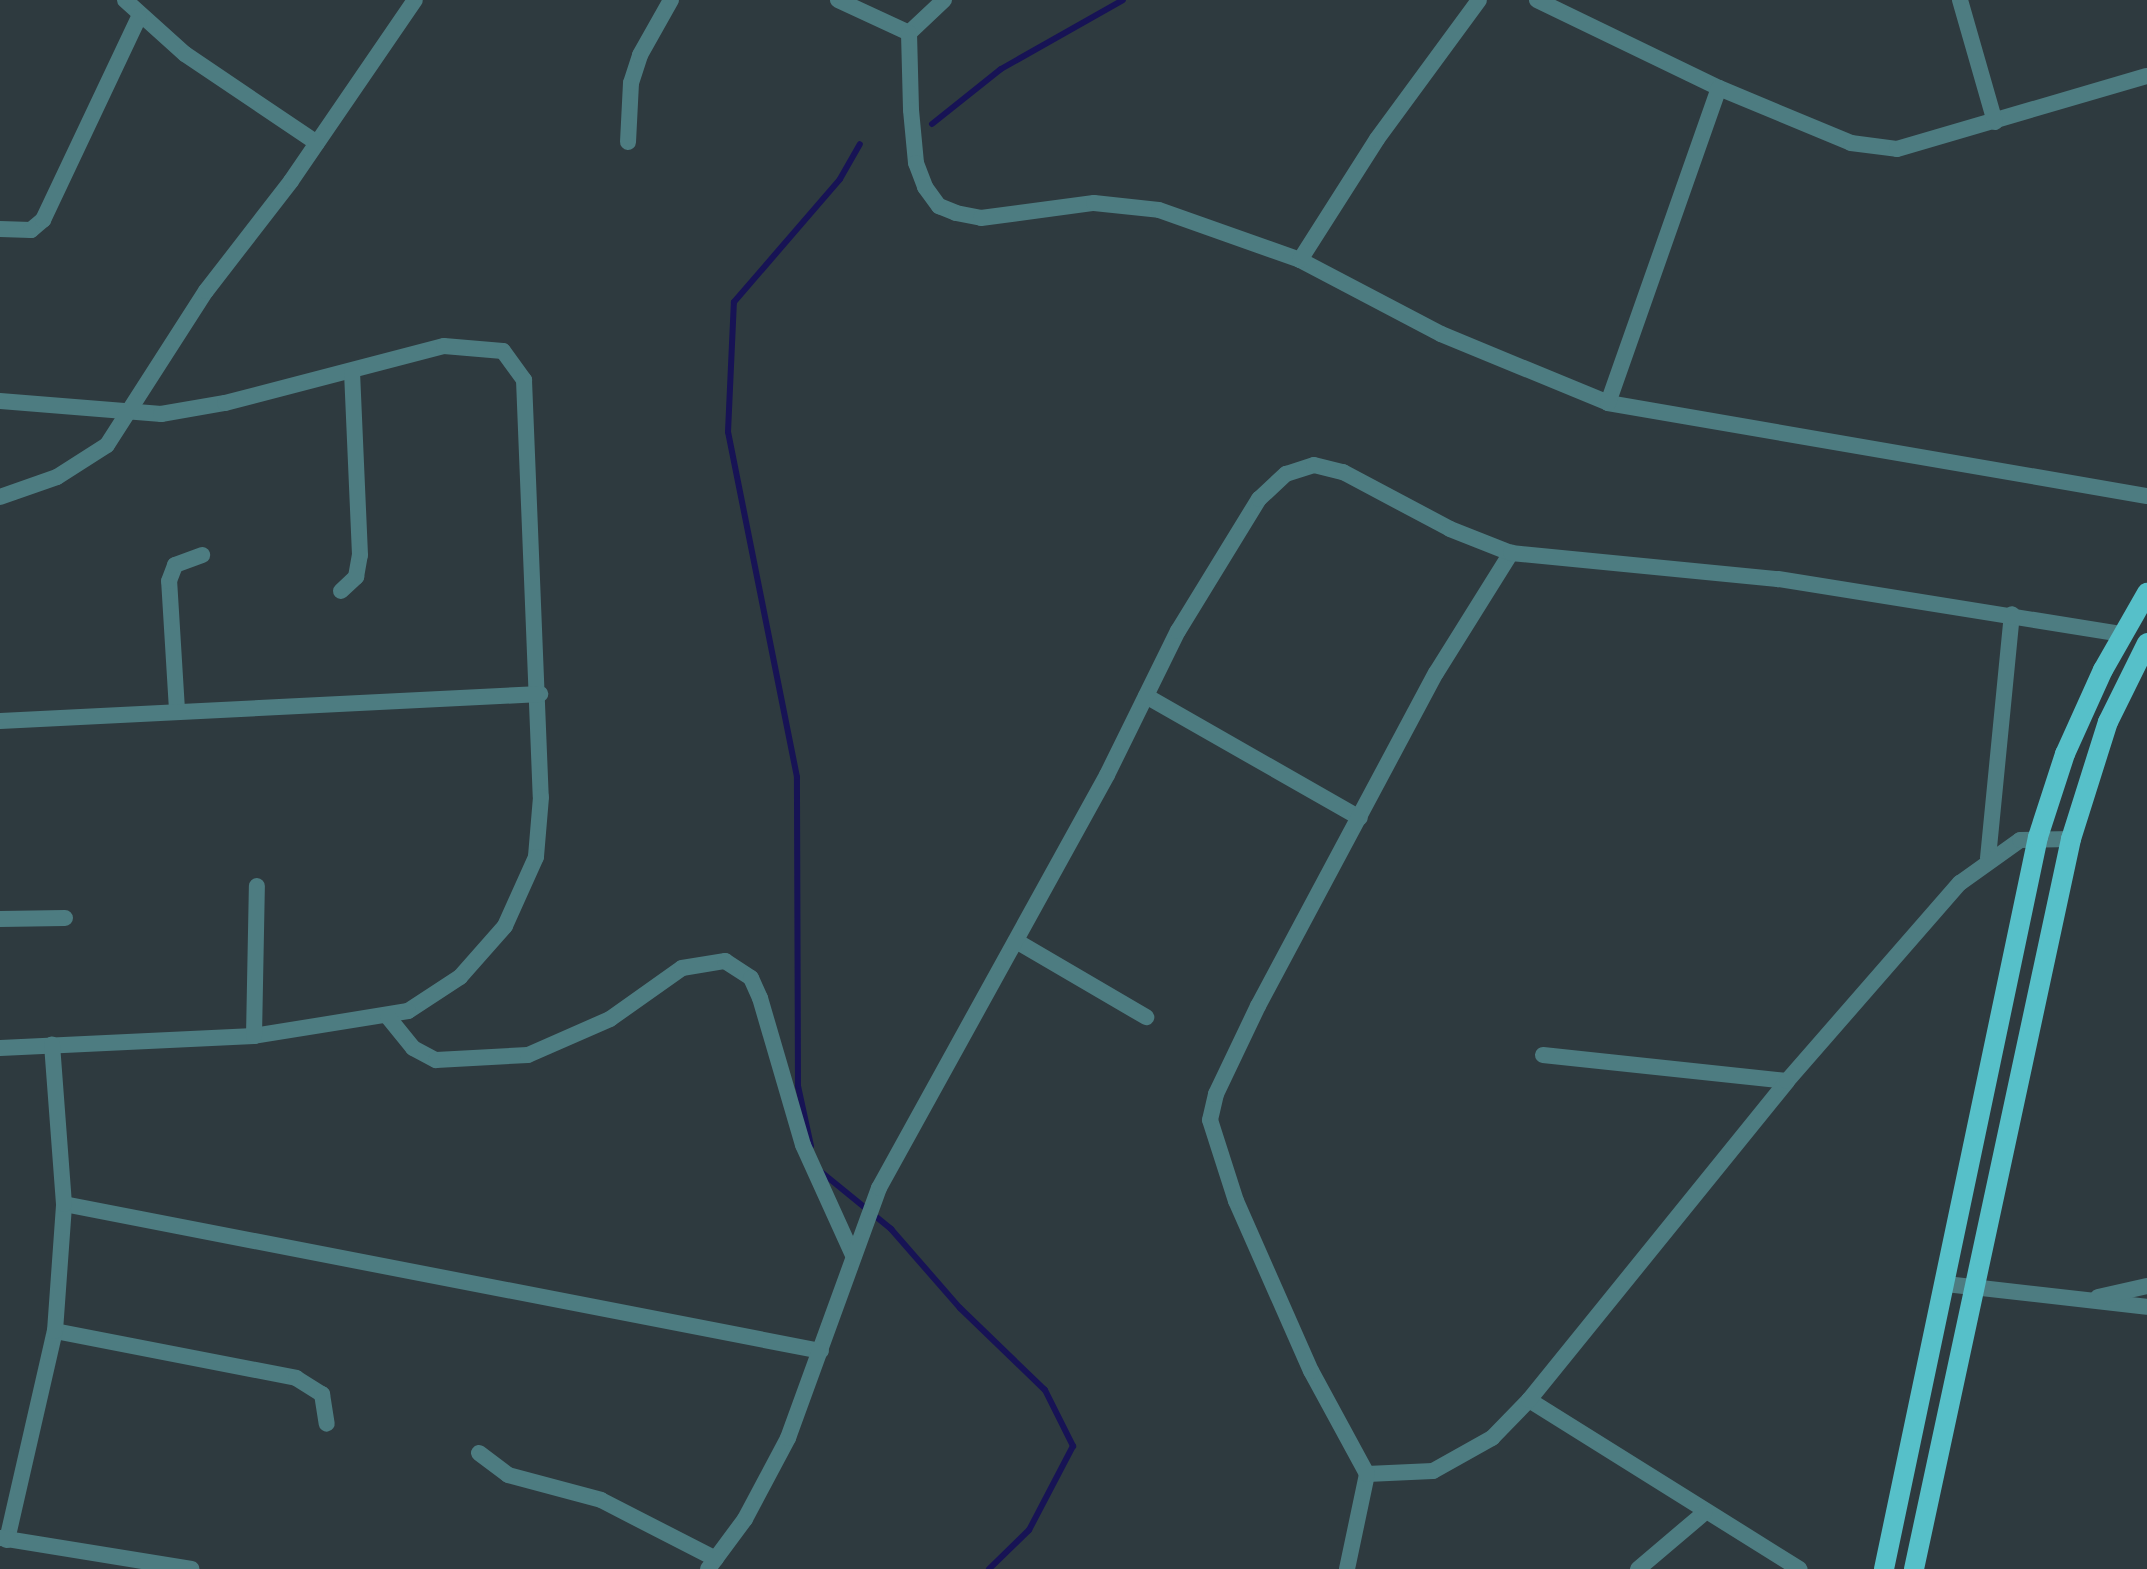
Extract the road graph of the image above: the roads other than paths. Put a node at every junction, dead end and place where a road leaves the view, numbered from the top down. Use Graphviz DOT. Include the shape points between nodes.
graph roads {
  1 [pos="125,0"];
  2 [pos="671,0"];
  3 [pos="838,0"];
  4 [pos="944,0"];
  5 [pos="1479,0"];
  6 [pos="1537,0"];
  7 [pos="1960,0"];
  8 [pos="413,1"];
  9 [pos="139,17"];
  10 [pos="909,33"];
  11 [pos="2147,76"];
  12 [pos="1719,88"];
  13 [pos="1995,122"];
  14 [pos="628,142"];
  15 [pos="317,143"];
  16 [pos="0,229"];
  17 [pos="1300,260"];
  18 [pos="352,371"];
  19 [pos="0,401"];
  20 [pos="1608,403"];
  21 [pos="130,414"];
  22 [pos="2147,496"];
  23 [pos="0,497"];
  24 [pos="1511,553"];
  25 [pos="202,555"];
  26 [pos="341,591"];
  27 [pos="2147,593"];
  28 [pos="2012,614"];
  29 [pos="2121,634"];
  30 [pos="2147,643"];
  31 [pos="540,694"];
  32 [pos="1146,696"];
  33 [pos="177,710"];
  34 [pos="0,721"];
  35 [pos="1360,818"];
  36 [pos="2038,837"];
  37 [pos="2071,839"];
  38 [pos="1988,858"];
  39 [pos="257,886"];
  40 [pos="65,918"];
  41 [pos="0,919"];
  42 [pos="1016,941"];
  43 [pos="388,1017"];
  44 [pos="1146,1017"];
  45 [pos="254,1036"];
  46 [pos="52,1044"];
  47 [pos="0,1048"];
  48 [pos="1543,1055"];
  49 [pos="1787,1081"];
  50 [pos="64,1204"];
  51 [pos="853,1255"];
  52 [pos="1946,1284"];
  53 [pos="2147,1286"];
  54 [pos="1977,1287"];
  55 [pos="2097,1298"];
  56 [pos="2147,1307"];
  57 [pos="55,1331"];
  58 [pos="821,1351"];
  59 [pos="1529,1400"];
  60 [pos="327,1424"];
  61 [pos="479,1453"];
  62 [pos="1367,1474"];
  63 [pos="1704,1513"];
  64 [pos="3,1539"];
  65 [pos="712,1564"];
  66 [pos="192,1569"];
  67 [pos="1347,1569"];
  68 [pos="1638,1569"];
  69 [pos="1799,1569"];
  70 [pos="1884,1569"];
  71 [pos="1914,1569"];
  1 -- 9 [label="street"];
  2 -- 14 [label="street" via="640,55 631,83"];
  3 -- 10 [label="street"];
  4 -- 10 [label="street"];
  5 -- 17 [label="street" via="1377,139"];
  6 -- 12 [label="street"];
  7 -- 13 [label="street"];
  8 -- 15 [label="street"];
  9 -- 15 [label="street"];
  9 -- 16 [label="street" via="43,220 31,230"];
  10 -- 17 [label="street" via="916,163 939,206 981,218 1094,203 1133,204"];
  11 -- 13 [label="street"];
  12 -- 13 [label="street" via="1851,143 1897,149"];
  12 -- 20 [label="street"];
  15 -- 21 [label="street" via="206,291"];
  17 -- 20 [label="street" via="1501,362"];
  18 -- 21 [label="street" via="213,405"];
  18 -- 26 [label="street" via="360,555 356,577"];
  18 -- 31 [label="street" via="460,345 503,351 518,365 524,380"];
  19 -- 21 [label="street"];
  20 -- 22 [label="street"];
  21 -- 23 [label="street" via="107,445 82,465"];
  24 -- 28 [label="street" via="1778,579"];
  24 -- 32 [label="street" via="1450,529 1343,472 1314,465 1296,468 1274,481 1231,540"];
  24 -- 35 [label="street" via="1436,673"];
  25 -- 33 [label="street" via="175,565 169,581"];
  27 -- 29 [label="main road"];
  28 -- 29 [label="street"];
  28 -- 38 [label="street"];
  29 -- 36 [label="main road" via="2065,754"];
  30 -- 37 [label="main road" via="2108,722"];
  31 -- 33 [label="street"];
  31 -- 43 [label="street" via="539,835 523,894 505,926 460,977 408,1011"];
  32 -- 35 [label="street"];
  32 -- 42 [label="street"];
  33 -- 34 [label="street"];
  35 -- 62 [label="street" via="1232,1058 1210,1120 1236,1201 1305,1357"];
  36 -- 37 [label="street"];
  36 -- 38 [label="street" via="2020,840"];
  36 -- 52 [label="main road"];
  37 -- 54 [label="main road"];
  38 -- 49 [label="street" via="1960,883"];
  39 -- 45 [label="street"];
  40 -- 41 [label="street"];
  42 -- 44 [label="street"];
  42 -- 51 [label="street" via="879,1188"];
  43 -- 45 [label="street"];
  43 -- 51 [label="street" via="413,1048 436,1060 528,1055 610,1019 682,968 725,961 751,978 803,1145"];
  45 -- 46 [label="street"];
  46 -- 47 [label="street"];
  46 -- 50 [label="street"];
  48 -- 49 [label="street"];
  49 -- 59 [label="street"];
  50 -- 57 [label="street"];
  50 -- 58 [label="street"];
  51 -- 58 [label="street"];
  52 -- 54 [label="street"];
  52 -- 70 [label="main road"];
  53 -- 55 [label="street"];
  54 -- 55 [label="street"];
  54 -- 71 [label="main road"];
  55 -- 56 [label="street"];
  57 -- 60 [label="street" via="296,1378 322,1394"];
  57 -- 64 [label="street"];
  58 -- 65 [label="street" via="788,1438 745,1519"];
  59 -- 62 [label="street" via="1492,1438 1460,1459 1433,1471"];
  59 -- 63 [label="street"];
  61 -- 65 [label="street" via="508,1475 601,1500"];
  62 -- 67 [label="street"];
  63 -- 68 [label="street"];
  63 -- 69 [label="street"];
  64 -- 66 [label="street"];
}
